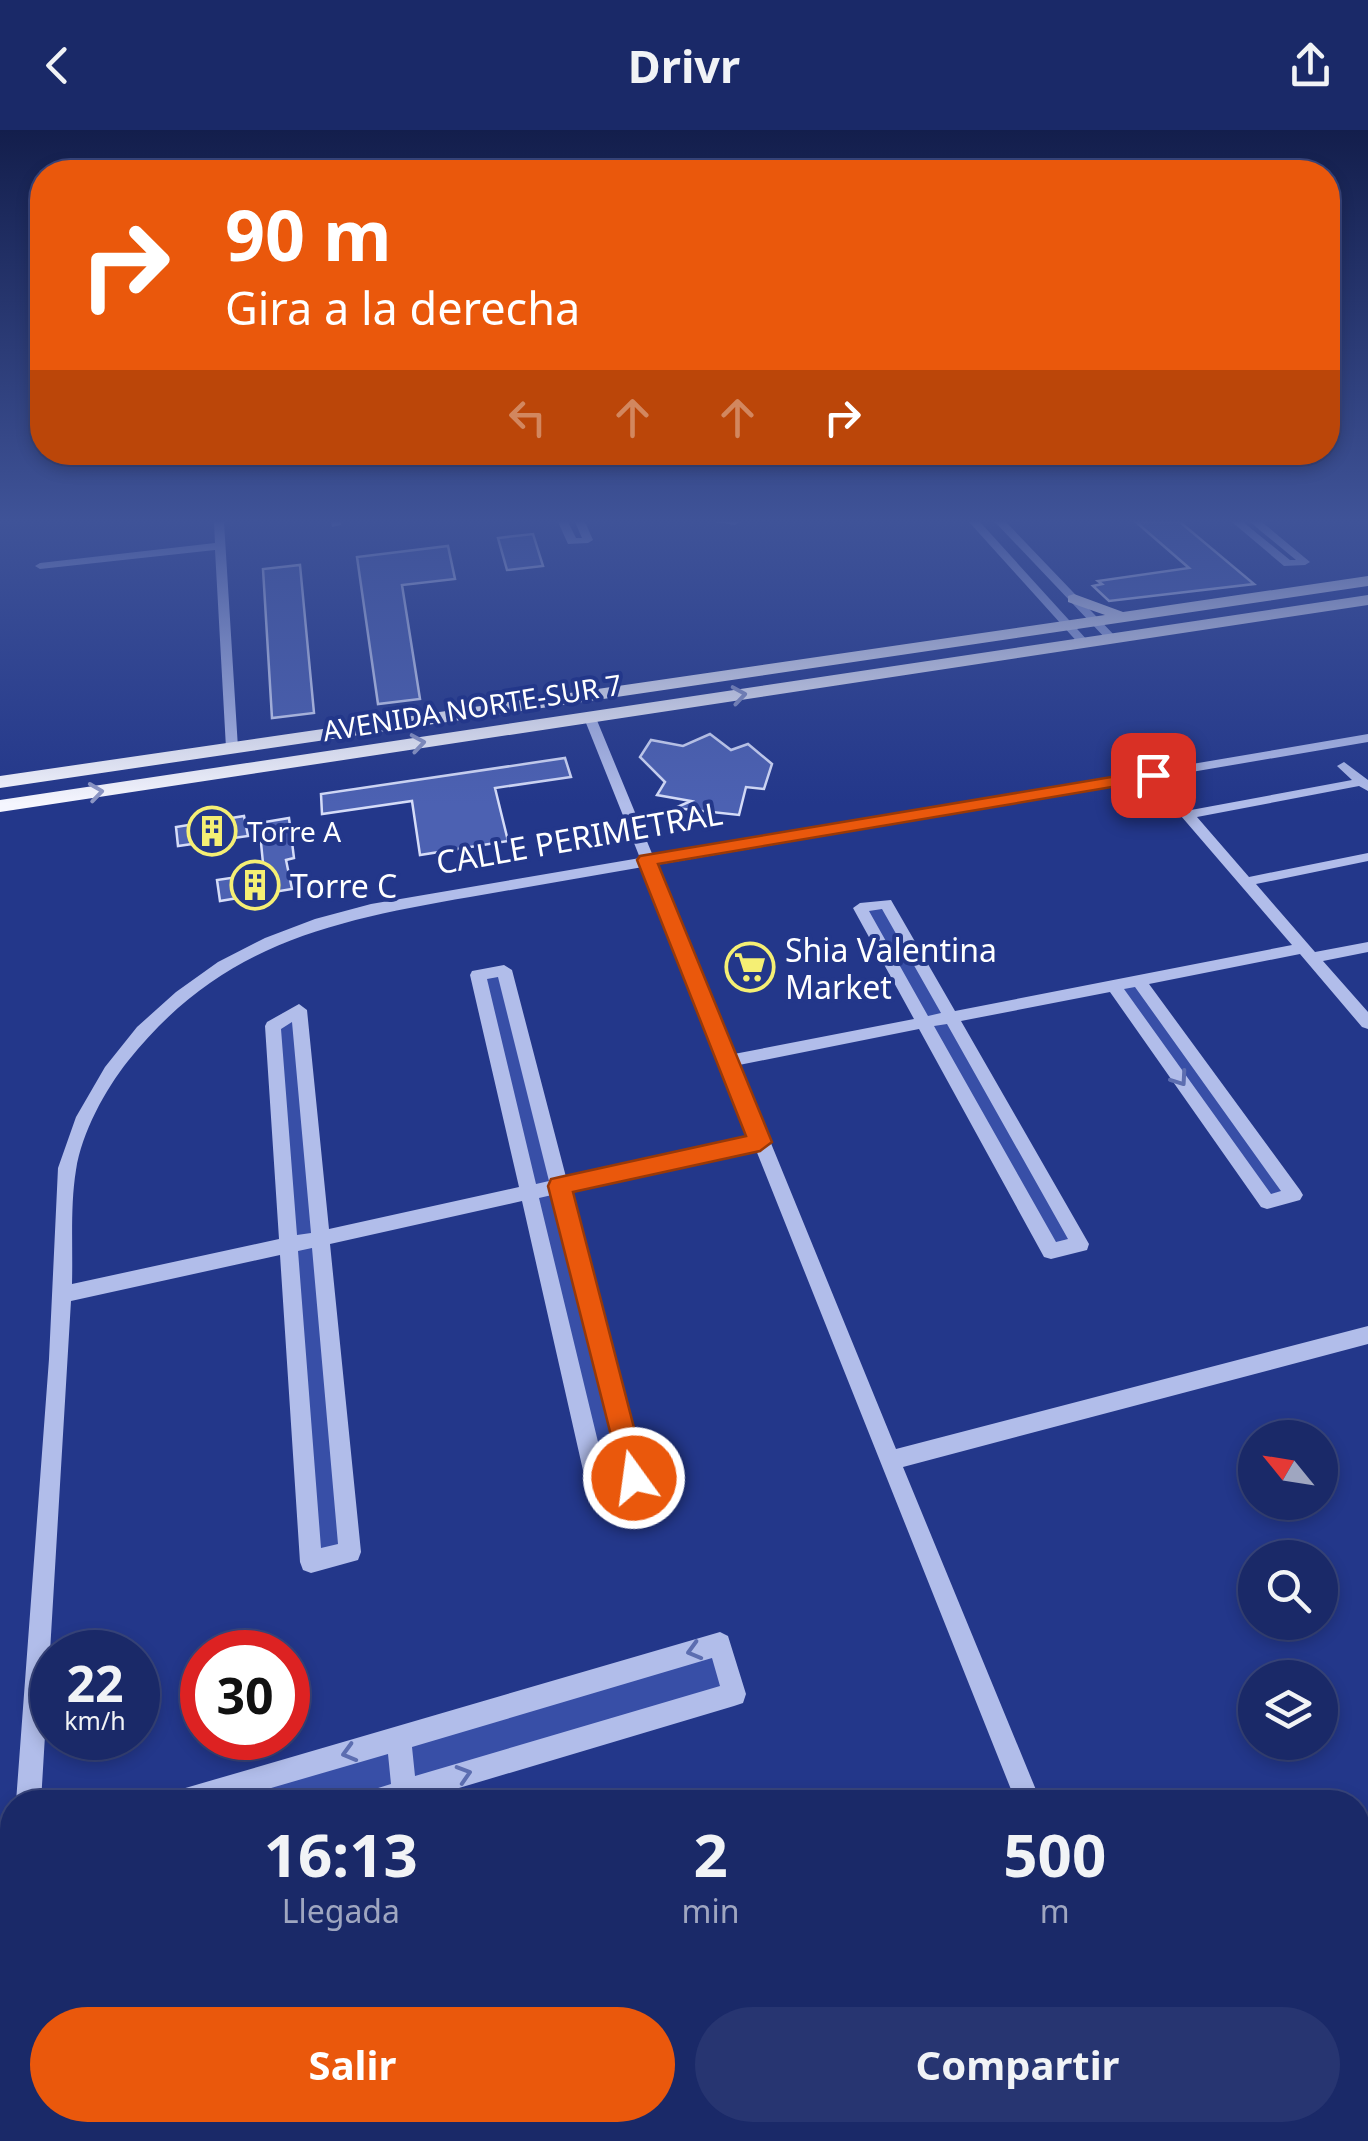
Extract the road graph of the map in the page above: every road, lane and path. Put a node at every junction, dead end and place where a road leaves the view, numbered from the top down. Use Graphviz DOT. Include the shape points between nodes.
graph roads {
  1 [pos="224,616"];
  2 [pos="1042,616"];
  3 [pos="1059,616"];
  4 [pos="1090,616"];
  5 [pos="1130,616"];
  6 [pos="1261,616"];
  7 [pos="1095,621"];
  8 [pos="1067,625"];
  9 [pos="1016,633"];
  10 [pos="1112,638"];
  11 [pos="1084,643"];
  12 [pos="590,718"];
  13 [pos="1368,738"];
  14 [pos="232,748"];
  15 [pos="1344,766"];
  16 [pos="1153,775"];
  17 [pos="0,782"];
  18 [pos="1365,785"];
  19 [pos="0,806"];
  20 [pos="1187,815"];
  21 [pos="1368,857"];
  22 [pos="647,860"];
  23 [pos="1246,882"];
  24 [pos="1368,947"];
  25 [pos="1308,953"];
  26 [pos="1138,981"];
  27 [pos="1114,986"];
  28 [pos="1365,1014"];
  29 [pos="951,1018"];
  30 [pos="924,1023"];
  31 [pos="728,1061"];
  32 [pos="760,1142"];
  33 [pos="560,1186"];
  34 [pos="528,1192"];
  35 [pos="320,1238"];
  36 [pos="288,1245"];
  37 [pos="61,1295"];
  38 [pos="1368,1334"];
  39 [pos="890,1462"];
  40 [pos="400,1738"];
  41 [pos="29,1790"];
  42 [pos="223,1790"];
  43 [pos="404,1790"];
  44 [pos="411,1790"];
  45 [pos="1023,1790"];
  1 -- 14 [label="street"];
  2 -- 9 [label="main road"];
  3 -- 8 [label="street"];
  4 -- 7 [label="street"];
  5 -- 7 [label="main road, AVENIDA NORTE-SUR 7"];
  6 -- 10 [label="main road, AVENIDA NORTE-SUR 7"];
  7 -- 8 [label="main road, AVENIDA NORTE-SUR 7"];
  7 -- 10 [label="street"];
  8 -- 9 [label="main road, AVENIDA NORTE-SUR 7"];
  8 -- 11 [label="street"];
  9 -- 14 [label="main road, AVENIDA NORTE-SUR 7"];
  10 -- 11 [label="main road, AVENIDA NORTE-SUR 7"];
  12 -- 11 [label="main road, AVENIDA NORTE-SUR 7, one-way"];
  19 -- 12 [label="main road, AVENIDA NORTE-SUR 7, one-way"];
  12 -- 22 [label="street"];
  13 -- 16 [label="street, CALLE PERIMETRAL"];
  14 -- 17 [label="main road, AVENIDA NORTE-SUR 7"];
  15 -- 18 [label="street"];
  16 -- 20 [label="street"];
  16 -- 22 [label="street, CALLE PERIMETRAL"];
  18 -- 20 [label="street"];
  20 -- 23 [label="street"];
  21 -- 23 [label="street"];
  22 -- 31 [label="street"];
  22 -- 37 [label="street, CALLE PERIMETRAL" via="335,916 248,950 196,983 140,1032 86,1112 67,1168"];
  23 -- 25 [label="street"];
  24 -- 25 [label="street"];
  25 -- 26 [label="street"];
  25 -- 28 [label="street"];
  26 -- 27 [label="street"];
  27 -- 26 [label="street, one-way" via="1267,1202 1294,1195"];
  27 -- 29 [label="street"];
  29 -- 30 [label="street"];
  29 -- 30 [label="street" via="886,904 860,908"];
  29 -- 30 [label="street" via="1080,1244 1051,1252"];
  30 -- 31 [label="street"];
  31 -- 32 [label="street"];
  32 -- 33 [label="street"];
  32 -- 39 [label="street"];
  33 -- 34 [label="street"];
  33 -- 34 [label="street" via="504,970 478,975"];
  33 -- 34 [label="street" via="634,1478 598,1488"];
  34 -- 35 [label="street"];
  35 -- 36 [label="street"];
  35 -- 36 [label="street" via="299,1010 272,1026"];
  35 -- 36 [label="street" via="350,1552 311,1562"];
  36 -- 37 [label="street"];
  37 -- 41 [label="street, CALLE PERIMETRAL"];
  38 -- 39 [label="street"];
  39 -- 45 [label="street"];
  40 -- 42 [label="street, one-way"];
  40 -- 43 [label="street"];
  44 -- 40 [label="street, one-way" via="734,1694 720,1644"];
}
